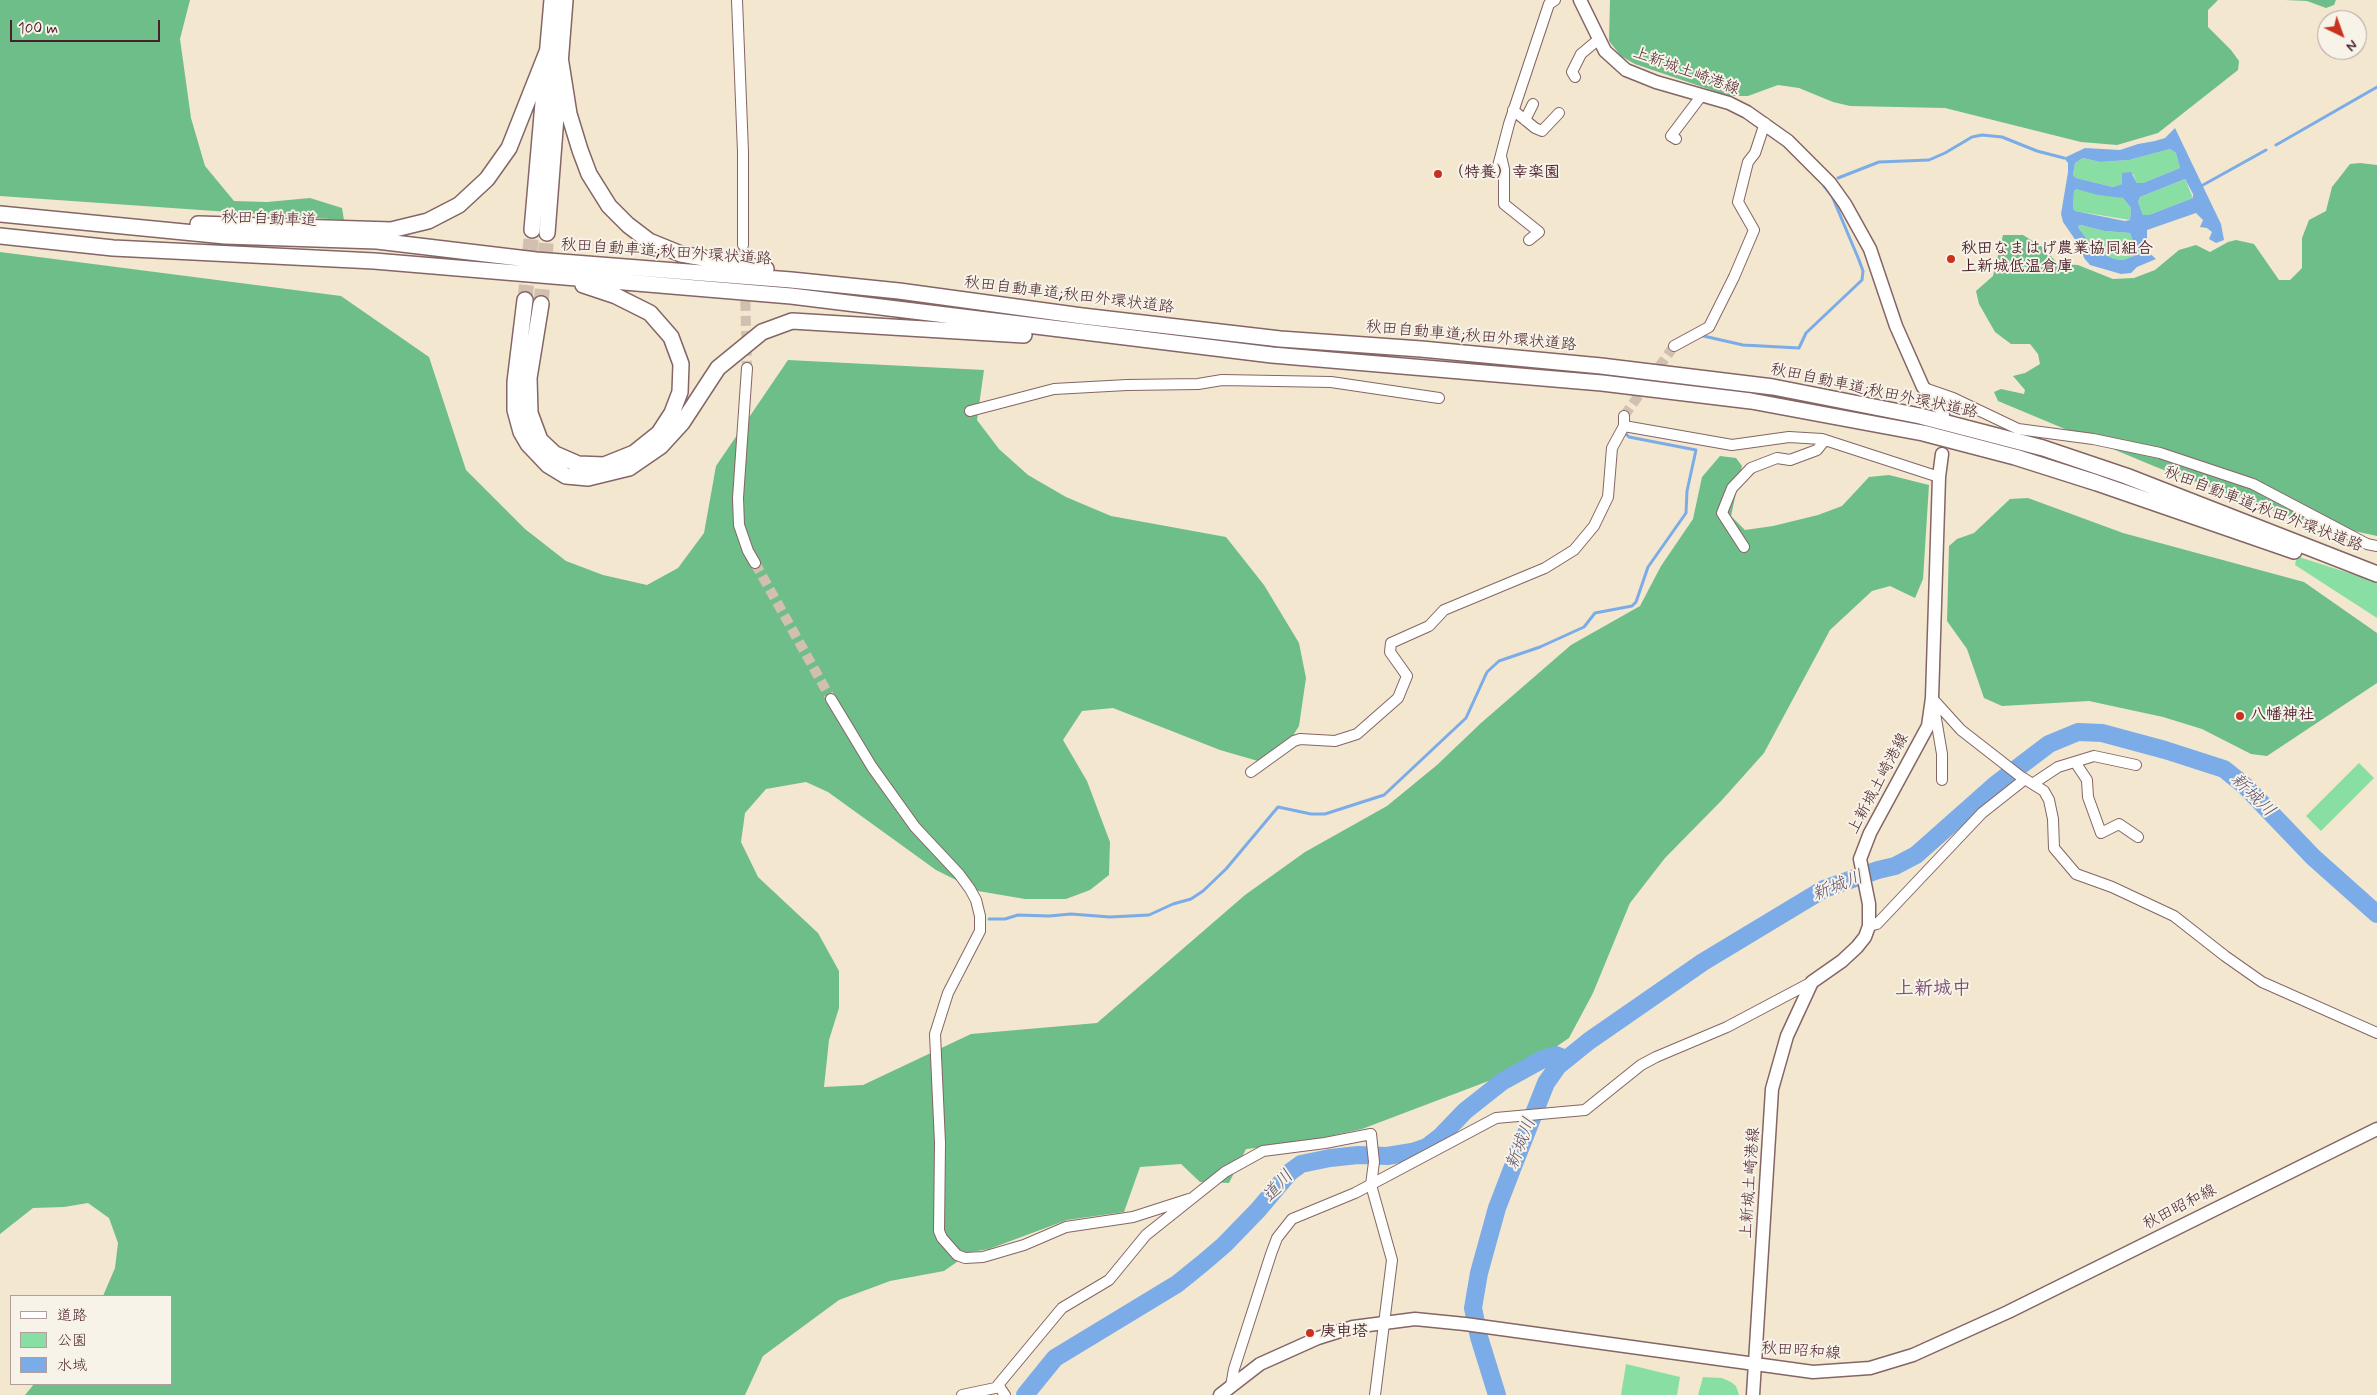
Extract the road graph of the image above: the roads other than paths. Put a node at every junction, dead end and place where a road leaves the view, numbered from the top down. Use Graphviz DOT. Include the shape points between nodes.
graph roads {
  1 [pos="552,0"];
  2 [pos="566,0"];
  3 [pos="737,0"];
  4 [pos="1555,0"];
  5 [pos="1580,0"];
  6 [pos="1599,39"];
  7 [pos="555,52"];
  8 [pos="1575,77"];
  9 [pos="1702,95"];
  10 [pos="1533,104"];
  11 [pos="1513,110"];
  12 [pos="1559,113"];
  13 [pos="1524,120"];
  14 [pos="1765,123"];
  15 [pos="1676,139"];
  16 [pos="1500,156"];
  17 [pos="1497,170"];
  18 [pos="0,214"];
  19 [pos="27,218"];
  20 [pos="540,231"];
  21 [pos="0,236"];
  22 [pos="1529,240"];
  23 [pos="743,245"];
  24 [pos="536,268"];
  25 [pos="558,277"];
  26 [pos="899,291"];
  27 [pos="526,300"];
  28 [pos="541,304"];
  29 [pos="1176,344"];
  30 [pos="1674,346"];
  31 [pos="747,368"];
  32 [pos="1923,387"];
  33 [pos="1438,398"];
  34 [pos="970,411"];
  35 [pos="1943,415"];
  36 [pos="1825,440"];
  37 [pos="1942,454"];
  38 [pos="1939,477"];
  39 [pos="2377,546"];
  40 [pos="1744,547"];
  41 [pos="756,563"];
  42 [pos="2377,575"];
  43 [pos="1932,698"];
  44 [pos="831,699"];
  45 [pos="2075,762"];
  46 [pos="2136,764"];
  47 [pos="1251,772"];
  48 [pos="2026,779"];
  49 [pos="1942,780"];
  50 [pos="2138,837"];
  51 [pos="1869,926"];
  52 [pos="1812,982"];
  53 [pos="2377,1033"];
  54 [pos="2377,1129"];
  55 [pos="1371,1185"];
  56 [pos="1189,1199"];
  57 [pos="1384,1323"];
  58 [pos="1755,1365"];
  59 [pos="1231,1386"];
  60 [pos="1002,1391"];
  61 [pos="962,1395"];
  62 [pos="1220,1395"];
  63 [pos="1375,1395"];
  64 [pos="1753,1395"];
  1 -- 7 [label="highway"];
  2 -- 7 [label="highway"];
  3 -- 23 [label="street"];
  4 -- 11 [label="street" via="1549,4"];
  5 -- 6 [label="main road, 上新城土崎港線"];
  6 -- 8 [label="street" via="1581,54 1572,72"];
  6 -- 9 [label="main road, 上新城土崎港線" via="1605,51 1626,70"];
  7 -- 19 [label="highway" via="509,148 487,178 459,205 428,221 391,230 363,230"];
  7 -- 20 [label="highway"];
  7 -- 26 [label="highway" via="569,114 589,174 609,206 649,241 681,254"];
  9 -- 14 [label="main road, 上新城土崎港線" via="1729,103"];
  9 -- 15 [label="street" via="1671,136"];
  10 -- 13 [label="street"];
  11 -- 13 [label="street"];
  11 -- 16 [label="street"];
  12 -- 13 [label="street" via="1542,131"];
  14 -- 30 [label="street" via="1755,153 1748,162 1738,202 1754,230 1709,327"];
  14 -- 32 [label="main road, 上新城土崎港線" via="1813,164 1845,204 1870,249 1896,326"];
  16 -- 17 [label="street"];
  16 -- 22 [label="street" via="1504,169 1504,204 1539,232"];
  18 -- 19 [label="highway, 秋田自動車道"];
  19 -- 24 [label="highway, 秋田自動車道" via="225,236 376,241"];
  21 -- 24 [label="highway, 秋田自動車道" via="113,248"];
  24 -- 25 [label="highway, 秋田自動車道;秋田外環状道路"];
  24 -- 26 [label="highway, 秋田自動車道;秋田外環状道路" via="791,280"];
  25 -- 28 [label="highway" via="616,296 650,313 671,337 681,364 680,392 659,433 634,453 604,465 578,464 555,454 540,440 530,414 529,378"];
  25 -- 29 [label="highway, 秋田自動車道;秋田外環状道路" via="791,296"];
  26 -- 42 [label="highway, 秋田自動車道;秋田外環状道路" via="1280,339 1601,366 1773,388 1842,401 1920,416 2043,448 2126,476"];
  27 -- 29 [label="highway" via="515,391 515,410 521,432 548,465 566,476 588,478 629,468 662,446 682,423 718,368 762,332 792,321"];
  29 -- 42 [label="highway, 秋田自動車道;秋田外環状道路" via="1751,400 1904,430 2024,460 2333,564"];
  31 -- 41 [label="street" via="739,526"];
  32 -- 35 [label="main road, 上新城土崎港線" via="1940,406"];
  32 -- 39 [label="street" via="2018,429 2093,439 2160,453 2244,481 2367,544"];
  33 -- 34 [label="street" via="1331,382 1222,380 1198,384 1054,389"];
  36 -- 38 [label="street"];
  36 -- 40 [label="street" via="1817,450 1790,460 1777,458 1751,468 1732,488 1722,512"];
  36 -- 47 [label="street" via="1789,436 1732,445 1624,421 1612,448 1608,497 1594,526 1574,550 1545,568 1444,610 1429,626 1391,643 1390,652 1407,676 1398,698 1357,734 1335,741 1294,741"];
  37 -- 38 [label="main road, 上新城土崎港線"];
  38 -- 43 [label="main road, 上新城土崎港線"];
  43 -- 48 [label="street" via="1961,730"];
  43 -- 49 [label="street" via="1942,754"];
  43 -- 51 [label="main road, 上新城土崎港線" via="1928,726 1870,832 1860,859 1869,904"];
  44 -- 56 [label="street" via="898,805 970,889 980,916 980,930 948,993 935,1034 942,1238 958,1255 983,1257 1024,1245 1066,1227 1133,1217"];
  45 -- 46 [label="street" via="2094,756"];
  45 -- 48 [label="street"];
  45 -- 50 [label="street" via="2087,780 2088,797 2101,832 2119,824"];
  48 -- 51 [label="street" via="1982,813 1877,924"];
  48 -- 53 [label="street" via="2044,791 2049,800 2054,848 2076,874 2174,916 2262,982"];
  51 -- 52 [label="main road, 上新城土崎港線" via="1858,947"];
  52 -- 55 [label="street" via="1727,1027 1648,1061 1585,1110 1496,1118"];
  52 -- 58 [label="main road, 上新城土崎港線" via="1787,1036 1772,1089"];
  54 -- 58 [label="main road, 秋田昭和線" via="2008,1312 1913,1355 1851,1371 1813,1372"];
  55 -- 56 [label="street" via="1374,1162 1371,1134 1263,1151 1225,1172"];
  55 -- 57 [label="street" via="1392,1260"];
  55 -- 59 [label="street" via="1300,1215 1286,1225 1271,1254"];
  56 -- 60 [label="street" via="1146,1235 1109,1280 1062,1308 998,1385"];
  57 -- 58 [label="main road, 秋田昭和線" via="1415,1319 1465,1324"];
  57 -- 59 [label="main road, 秋田昭和線" via="1353,1327 1318,1338 1260,1364"];
  57 -- 63 [label="street"];
  58 -- 64 [label="main road, 上新城土崎港線"];
  59 -- 62 [label="main road, 秋田昭和線"];
  60 -- 61 [label="street"];
}
